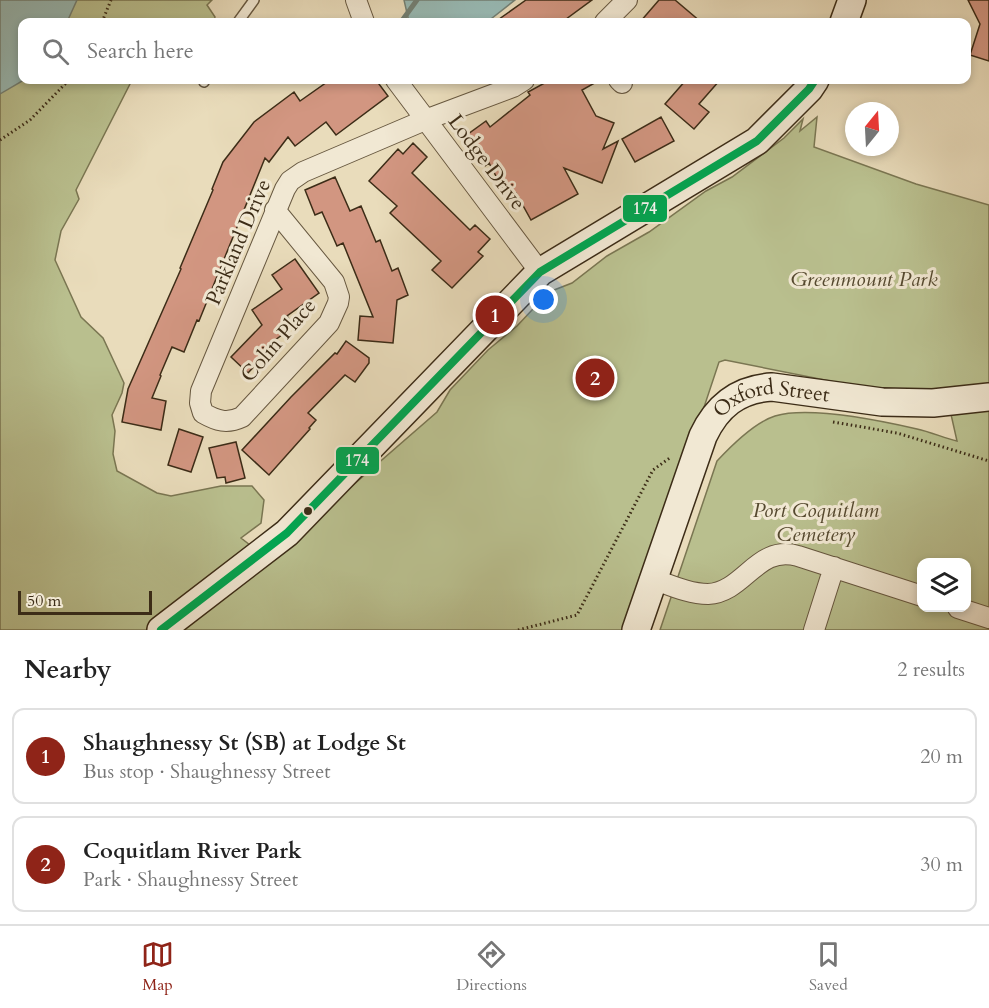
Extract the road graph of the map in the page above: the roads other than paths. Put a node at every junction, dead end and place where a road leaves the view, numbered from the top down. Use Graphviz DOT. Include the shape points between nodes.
graph roads {
  1 [pos="254,0"];
  2 [pos="356,0"];
  3 [pos="627,0"];
  4 [pos="852,0"];
  5 [pos="241,18"];
  6 [pos="363,18"];
  7 [pos="608,18"];
  8 [pos="845,18"];
  9 [pos="399,84"];
  10 [pos="518,84"];
  11 [pos="812,84"];
  12 [pos="426,120"];
  13 [pos="275,210"];
  14 [pos="540,272"];
  15 [pos="201,392"];
  16 [pos="989,397"];
  17 [pos="834,567"];
  18 [pos="653,579"];
  19 [pos="917,595"];
  20 [pos="970,612"];
  21 [pos="989,618"];
  22 [pos="161,630"];
  23 [pos="636,630"];
  24 [pos="814,630"];
  1 -- 5 [label="lane"];
  2 -- 6 [label="street"];
  3 -- 7 [label="street"];
  4 -- 8 [label="street"];
  9 -- 12 [label="street, Lodge Drive"];
  10 -- 12 [label="street, Parkland Drive"];
  11 -- 14 [label="street" via="757,141"];
  12 -- 13 [label="street, Parkland Drive" via="295,177"];
  12 -- 14 [label="street, Lodge Drive"];
  13 -- 15 [label="street, Parkland Drive"];
  13 -- 15 [label="street, Colin Place" via="334,282 338,303 329,323 242,417 221,422 203,413"];
  14 -- 22 [label="street" via="287,533"];
  16 -- 18 [label="street, Oxford Street" via="882,402 772,387 739,394 721,407 703,436"];
  17 -- 18 [label="street" via="778,554 732,586 707,594"];
  17 -- 19 [label="street"];
  17 -- 24 [label="street"];
  18 -- 23 [label="street, Oxford Street"];
  20 -- 21 [label="street"];
}
